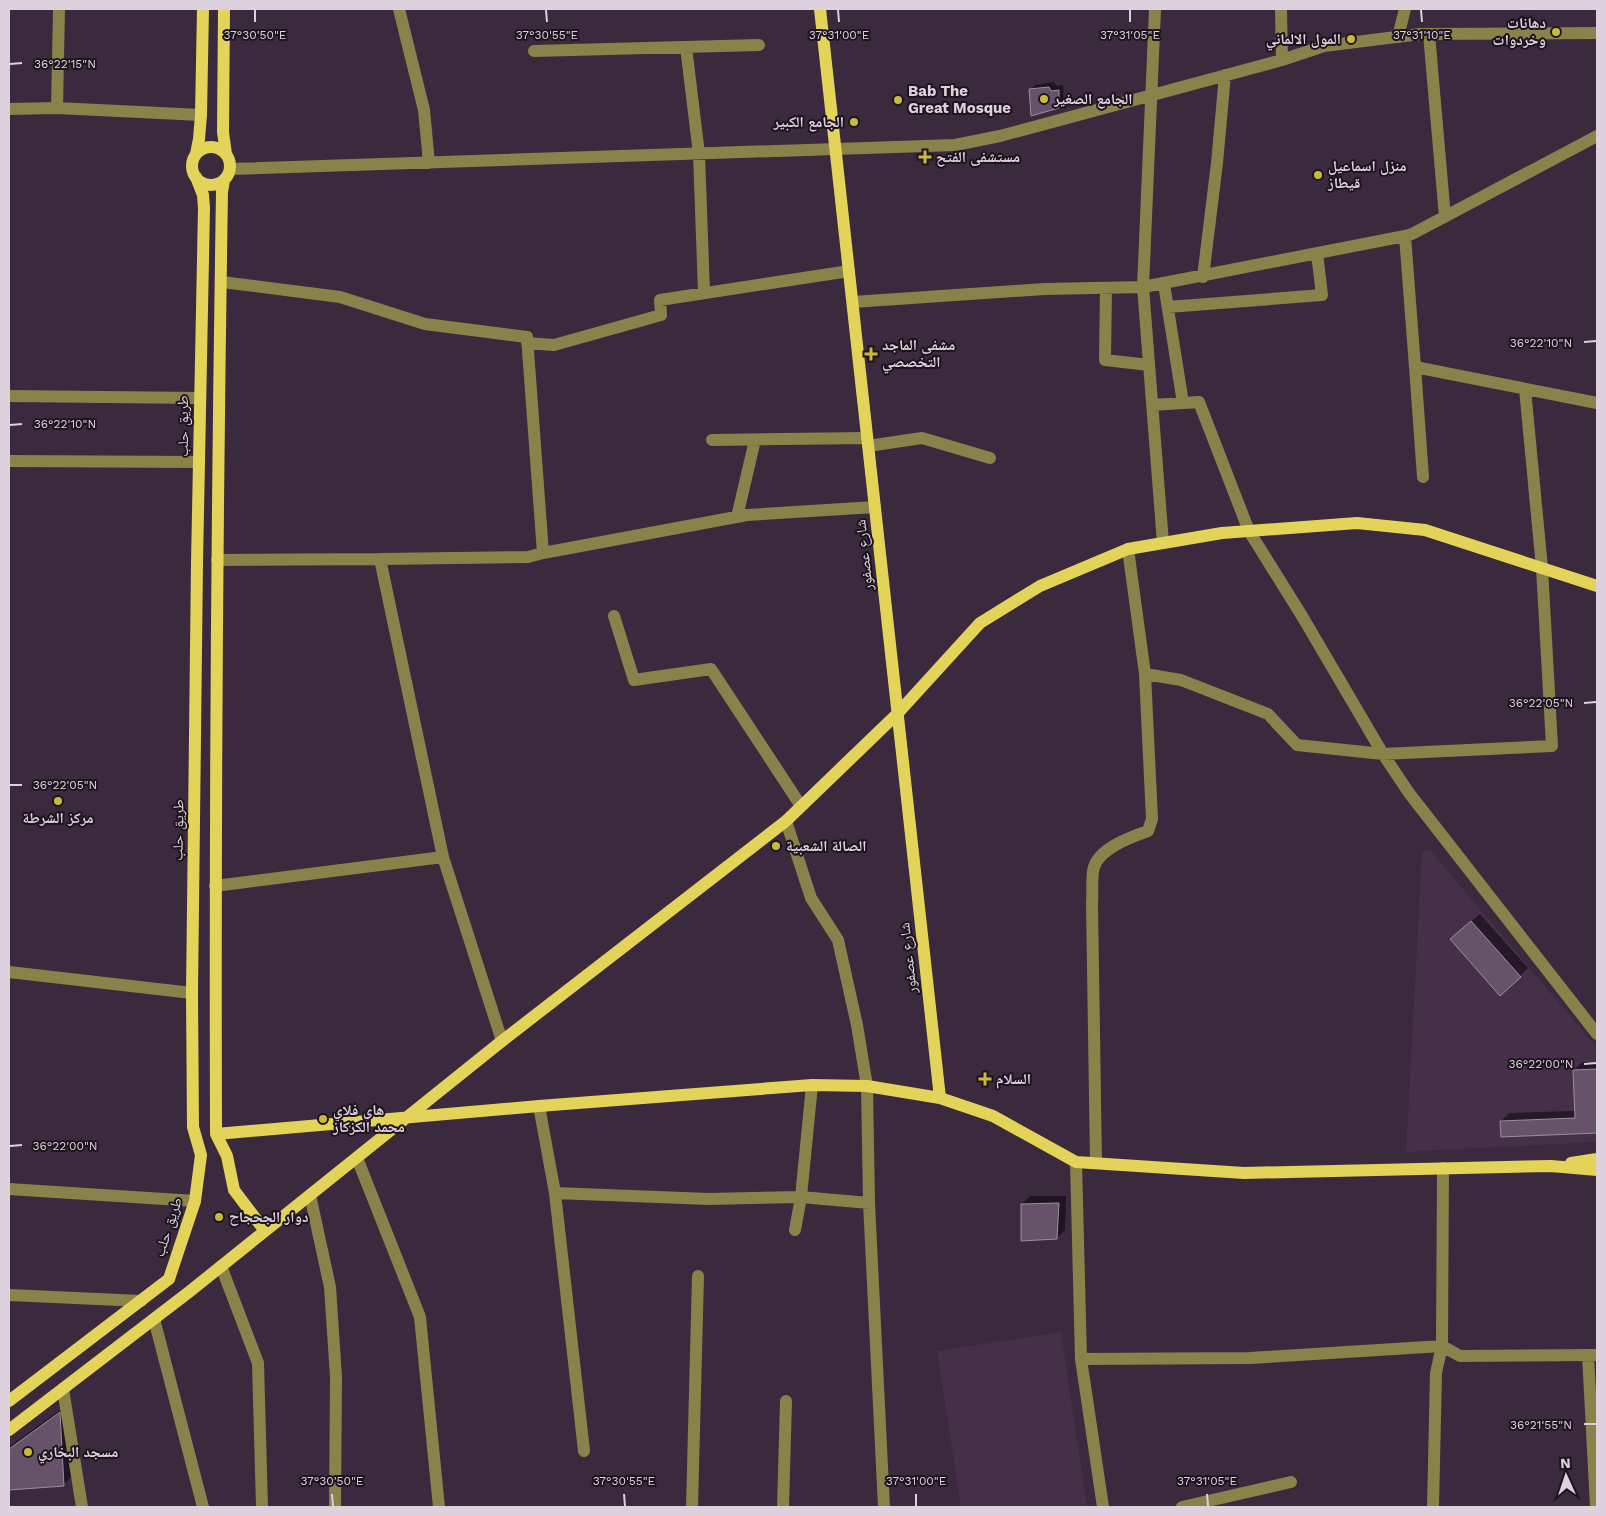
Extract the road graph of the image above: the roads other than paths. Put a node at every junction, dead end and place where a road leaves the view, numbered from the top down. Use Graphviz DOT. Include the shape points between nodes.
graph roads {
  1 [pos="59,9"];
  2 [pos="203,9"];
  3 [pos="224,9"];
  4 [pos="399,9"];
  5 [pos="820,9"];
  6 [pos="1155,9"];
  7 [pos="1281,9"];
  8 [pos="1405,9"];
  9 [pos="1597,32"];
  10 [pos="1429,34"];
  11 [pos="1398,37"];
  12 [pos="760,45"];
  13 [pos="686,47"];
  14 [pos="534,50"];
  15 [pos="1282,60"];
  16 [pos="1224,75"];
  17 [pos="1151,95"];
  18 [pos="57,108"];
  19 [pos="9,109"];
  20 [pos="201,115"];
  21 [pos="1597,136"];
  22 [pos="836,150"];
  23 [pos="196,154"];
  24 [pos="226,154"];
  25 [pos="699,154"];
  26 [pos="429,163"];
  27 [pos="227,175"];
  28 [pos="196,177"];
  29 [pos="1444,217"];
  30 [pos="1405,236"];
  31 [pos="1317,253"];
  32 [pos="849,271"];
  33 [pos="1202,276"];
  34 [pos="222,282"];
  35 [pos="1164,284"];
  36 [pos="1144,287"];
  37 [pos="1106,288"];
  38 [pos="704,293"];
  39 [pos="853,302"];
  40 [pos="1168,307"];
  41 [pos="528,343"];
  42 [pos="1150,365"];
  43 [pos="1415,367"];
  44 [pos="1525,390"];
  45 [pos="9,396"];
  46 [pos="200,398"];
  47 [pos="1183,403"];
  48 [pos="1597,403"];
  49 [pos="1152,405"];
  50 [pos="712,440"];
  51 [pos="755,440"];
  52 [pos="868,442"];
  53 [pos="990,458"];
  54 [pos="9,461"];
  55 [pos="199,462"];
  56 [pos="1423,477"];
  57 [pos="875,507"];
  58 [pos="737,517"];
  59 [pos="1249,531"];
  60 [pos="1163,543"];
  61 [pos="1128,549"];
  62 [pos="543,553"];
  63 [pos="380,559"];
  64 [pos="217,560"];
  65 [pos="1542,568"];
  66 [pos="1597,586"];
  67 [pos="614,616"];
  68 [pos="1145,674"];
  69 [pos="897,714"];
  70 [pos="1383,754"];
  71 [pos="801,806"];
  72 [pos="786,821"];
  73 [pos="443,857"];
  74 [pos="215,886"];
  75 [pos="9,972"];
  76 [pos="192,993"];
  77 [pos="1597,1034"];
  78 [pos="502,1041"];
  79 [pos="812,1085"];
  80 [pos="867,1086"];
  81 [pos="940,1098"];
  82 [pos="539,1106"];
  83 [pos="405,1119"];
  84 [pos="216,1134"];
  85 [pos="201,1155"];
  86 [pos="227,1156"];
  87 [pos="357,1158"];
  88 [pos="1597,1159"];
  89 [pos="1076,1162"];
  90 [pos="1096,1163"];
  91 [pos="1551,1166"];
  92 [pos="1443,1168"];
  93 [pos="1597,1170"];
  94 [pos="9,1189"];
  95 [pos="555,1193"];
  96 [pos="310,1195"];
  97 [pos="801,1197"];
  98 [pos="195,1201"];
  99 [pos="869,1203"];
  100 [pos="795,1230"];
  101 [pos="266,1231"];
  102 [pos="222,1266"];
  103 [pos="698,1276"];
  104 [pos="169,1279"];
  105 [pos="189,1292"];
  106 [pos="9,1295"];
  107 [pos="140,1301"];
  108 [pos="154,1319"];
  109 [pos="1442,1346"];
  110 [pos="1592,1355"];
  111 [pos="1080,1359"];
  112 [pos="63,1389"];
  113 [pos="9,1401"];
  114 [pos="786,1401"];
  115 [pos="9,1430"];
  116 [pos="584,1451"];
  117 [pos="1290,1482"];
  118 [pos="82,1507"];
  119 [pos="202,1507"];
  120 [pos="262,1507"];
  121 [pos="335,1507"];
  122 [pos="439,1507"];
  123 [pos="692,1507"];
  124 [pos="783,1507"];
  125 [pos="884,1507"];
  126 [pos="1103,1507"];
  127 [pos="1182,1507"];
  128 [pos="1433,1507"];
  129 [pos="1596,1507"];
  1 -- 18 [label="street"];
  2 -- 20 [label="main road"];
  3 -- 24 [label="main road" via="222,132"];
  4 -- 26 [label="street" via="424,110"];
  5 -- 22 [label="main road, شارع عصفور"];
  6 -- 17 [label="street"];
  7 -- 15 [label="street"];
  8 -- 11 [label="street"];
  9 -- 10 [label="street"];
  10 -- 11 [label="street"];
  10 -- 29 [label="street"];
  11 -- 15 [label="street" via="1324,46"];
  12 -- 13 [label="street"];
  13 -- 14 [label="street"];
  13 -- 25 [label="street"];
  15 -- 16 [label="street"];
  16 -- 17 [label="street"];
  16 -- 33 [label="street" via="1217,162"];
  17 -- 22 [label="street" via="1000,136 954,145"];
  17 -- 36 [label="street"];
  18 -- 19 [label="street"];
  18 -- 20 [label="street"];
  20 -- 23 [label="main road"];
  21 -- 29 [label="street"];
  22 -- 25 [label="street"];
  22 -- 32 [label="main road, شارع عصفور"];
  23 -- 24 [label="main road" via="211,147"];
  23 -- 28 [label="main road" via="192,164"];
  24 -- 27 [label="main road" via="230,161"];
  25 -- 26 [label="street"];
  25 -- 38 [label="street"];
  26 -- 27 [label="street"];
  27 -- 28 [label="main road" via="220,183 210,185"];
  27 -- 34 [label="main road" via="222,192"];
  28 -- 46 [label="main road, طريق حلب" via="204,208"];
  29 -- 30 [label="street"];
  30 -- 31 [label="street"];
  30 -- 43 [label="street"];
  31 -- 33 [label="street"];
  31 -- 40 [label="street" via="1322,295"];
  32 -- 38 [label="street"];
  32 -- 39 [label="main road, شارع عصفور"];
  33 -- 35 [label="street"];
  34 -- 41 [label="street" via="340,296 425,324 527,337"];
  34 -- 64 [label="main road"];
  35 -- 36 [label="street"];
  35 -- 40 [label="street"];
  36 -- 37 [label="street"];
  36 -- 42 [label="street"];
  37 -- 39 [label="street"];
  37 -- 42 [label="street" via="1105,360"];
  38 -- 41 [label="street" via="660,300 661,315 652,318 554,345"];
  39 -- 52 [label="main road, شارع عصفور"];
  40 -- 47 [label="street"];
  41 -- 62 [label="street"];
  42 -- 49 [label="street"];
  43 -- 44 [label="street"];
  43 -- 56 [label="street"];
  44 -- 48 [label="street"];
  44 -- 65 [label="street"];
  45 -- 46 [label="street"];
  46 -- 55 [label="main road, طريق حلب"];
  47 -- 49 [label="street"];
  47 -- 59 [label="street" via="1199,402"];
  49 -- 60 [label="street"];
  50 -- 51 [label="street"];
  51 -- 52 [label="street"];
  51 -- 58 [label="street"];
  52 -- 53 [label="street" via="922,438"];
  52 -- 57 [label="main road, شارع عصفور"];
  54 -- 55 [label="street"];
  55 -- 76 [label="main road, طريق حلب"];
  57 -- 58 [label="street"];
  57 -- 69 [label="main road, شارع عصفور"];
  58 -- 62 [label="street"];
  59 -- 60 [label="main road"];
  59 -- 65 [label="main road" via="1357,524 1425,530"];
  59 -- 70 [label="street"];
  60 -- 61 [label="main road"];
  61 -- 68 [label="street"];
  61 -- 69 [label="main road" via="1040,586 980,623"];
  62 -- 63 [label="street"];
  63 -- 64 [label="street"];
  63 -- 73 [label="street"];
  64 -- 74 [label="main road"];
  65 -- 66 [label="main road"];
  65 -- 70 [label="street" via="1552,746"];
  67 -- 71 [label="street" via="634,680 711,669"];
  68 -- 70 [label="street" via="1181,680 1268,714 1297,745"];
  68 -- 90 [label="street" via="1152,819 1148,831 1129,837 1105,852 1094,867"];
  69 -- 71 [label="main road"];
  69 -- 81 [label="main road, شارع عصفور"];
  70 -- 77 [label="street" via="1409,793"];
  71 -- 72 [label="main road"];
  72 -- 78 [label="main road"];
  72 -- 80 [label="street" via="811,898 838,940"];
  73 -- 74 [label="street"];
  73 -- 78 [label="street"];
  74 -- 84 [label="main road"];
  75 -- 76 [label="street"];
  76 -- 85 [label="main road, طريق حلب" via="193,1128"];
  78 -- 83 [label="main road"];
  79 -- 80 [label="main road"];
  79 -- 82 [label="main road"];
  79 -- 97 [label="street"];
  80 -- 81 [label="main road"];
  80 -- 99 [label="street"];
  81 -- 89 [label="main road" via="994,1116"];
  82 -- 83 [label="main road"];
  82 -- 95 [label="street"];
  83 -- 84 [label="main road"];
  83 -- 87 [label="main road"];
  84 -- 86 [label="main road"];
  85 -- 86 [label="main road"];
  85 -- 98 [label="main road, طريق حلب"];
  86 -- 101 [label="main road" via="234,1190"];
  87 -- 96 [label="main road"];
  87 -- 122 [label="street" via="420,1317"];
  88 -- 91 [label="main road"];
  89 -- 90 [label="main road"];
  89 -- 111 [label="street"];
  90 -- 92 [label="main road" via="1244,1173"];
  91 -- 92 [label="main road"];
  91 -- 93 [label="main road"];
  92 -- 109 [label="street"];
  94 -- 98 [label="street"];
  95 -- 97 [label="street" via="709,1199"];
  95 -- 116 [label="street"];
  96 -- 101 [label="main road"];
  96 -- 121 [label="street" via="330,1287 336,1377"];
  97 -- 99 [label="street"];
  97 -- 100 [label="street"];
  98 -- 104 [label="main road, طريق حلب"];
  99 -- 125 [label="street"];
  101 -- 102 [label="main road"];
  102 -- 105 [label="main road"];
  102 -- 120 [label="street" via="258,1363"];
  103 -- 123 [label="street"];
  104 -- 105 [label="main road"];
  104 -- 107 [label="main road, طريق حلب"];
  105 -- 108 [label="main road"];
  106 -- 107 [label="street"];
  107 -- 113 [label="main road, طريق حلب"];
  108 -- 112 [label="main road"];
  108 -- 119 [label="street"];
  109 -- 110 [label="street" via="1460,1356"];
  109 -- 111 [label="street" via="1250,1358"];
  109 -- 128 [label="street" via="1436,1373"];
  110 -- 129 [label="street"];
  111 -- 126 [label="street"];
  112 -- 115 [label="main road"];
  112 -- 118 [label="street"];
  114 -- 124 [label="street"];
  117 -- 127 [label="street"];
}
